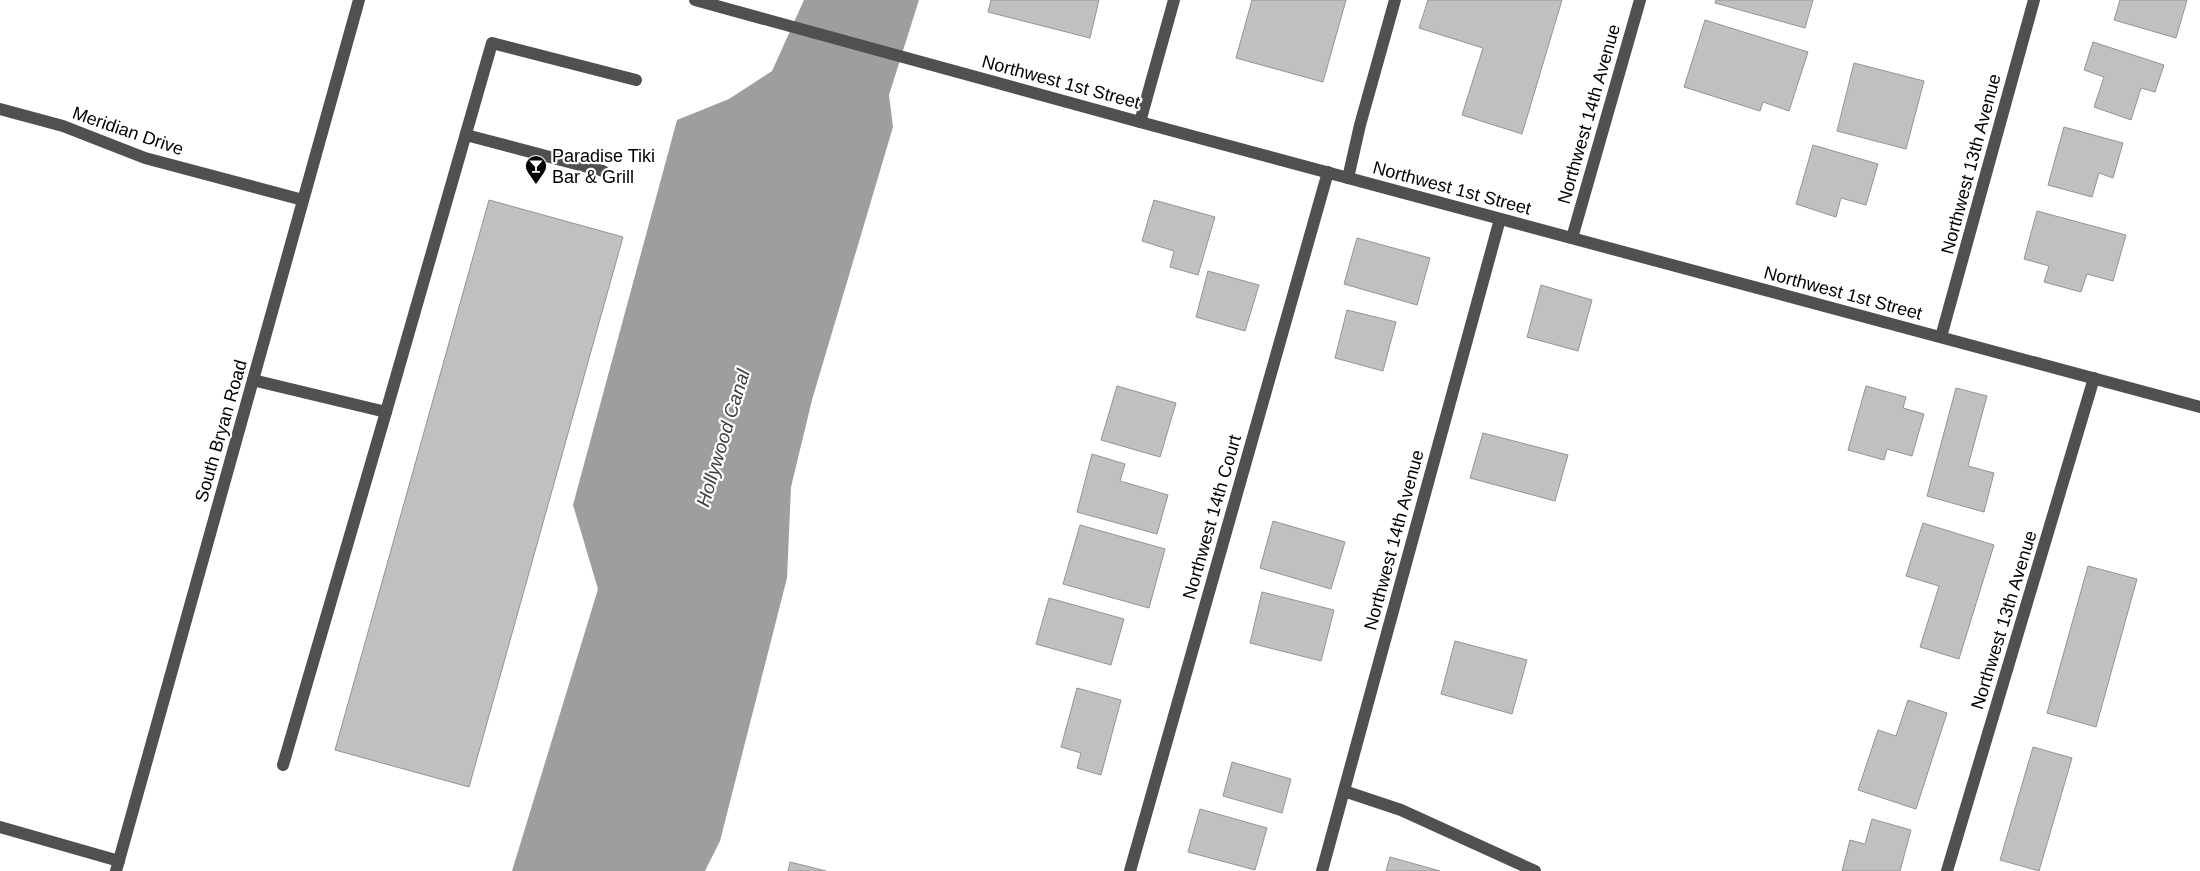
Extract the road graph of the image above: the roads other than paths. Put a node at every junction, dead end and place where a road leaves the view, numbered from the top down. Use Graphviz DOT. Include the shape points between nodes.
graph roads {
  1 [pos="359,0"];
  2 [pos="695,0"];
  3 [pos="1174,0"];
  4 [pos="1395,0"];
  5 [pos="1640,0"];
  6 [pos="2034,0"];
  7 [pos="636,80"];
  8 [pos="0,109"];
  9 [pos="1140,122"];
  10 [pos="466,135"];
  11 [pos="603,170"];
  12 [pos="1328,172"];
  13 [pos="1348,178"];
  14 [pos="303,200"];
  15 [pos="1500,219"];
  16 [pos="1572,238"];
  17 [pos="1941,337"];
  18 [pos="2094,378"];
  19 [pos="253,380"];
  20 [pos="2200,407"];
  21 [pos="386,412"];
  22 [pos="283,764"];
  23 [pos="1344,791"];
  24 [pos="0,827"];
  25 [pos="117,866"];
  26 [pos="1130,871"];
  27 [pos="1322,871"];
  28 [pos="1535,871"];
  29 [pos="1947,871"];
  1 -- 14 [label="street, South Bryan Road"];
  2 -- 9 [label="street, Northwest 1st Street"];
  3 -- 9 [label="street"];
  4 -- 13 [label="street"];
  5 -- 16 [label="street, Northwest 14th Avenue"];
  6 -- 17 [label="street, Northwest 13th Avenue"];
  7 -- 10 [label="street" via="492,43"];
  8 -- 14 [label="street, Meridian Drive" via="63,126 144,158"];
  9 -- 12 [label="street, Northwest 1st Street"];
  10 -- 11 [label="street"];
  10 -- 21 [label="street"];
  12 -- 13 [label="street, Northwest 1st Street"];
  12 -- 26 [label="street, Northwest 14th Court"];
  13 -- 15 [label="street, Northwest 1st Street"];
  14 -- 19 [label="street, South Bryan Road"];
  15 -- 16 [label="street, Northwest 1st Street"];
  15 -- 23 [label="street, Northwest 14th Avenue"];
  16 -- 17 [label="street, Northwest 1st Street"];
  17 -- 18 [label="street, Northwest 1st Street"];
  18 -- 20 [label="street, Northwest 1st Street"];
  18 -- 29 [label="street, Northwest 13th Avenue"];
  19 -- 21 [label="street"];
  19 -- 25 [label="street, South Bryan Road"];
  21 -- 22 [label="street"];
  23 -- 27 [label="street, Northwest 14th Avenue"];
  23 -- 28 [label="street" via="1401,810"];
  24 -- 25 [label="street"];
}
